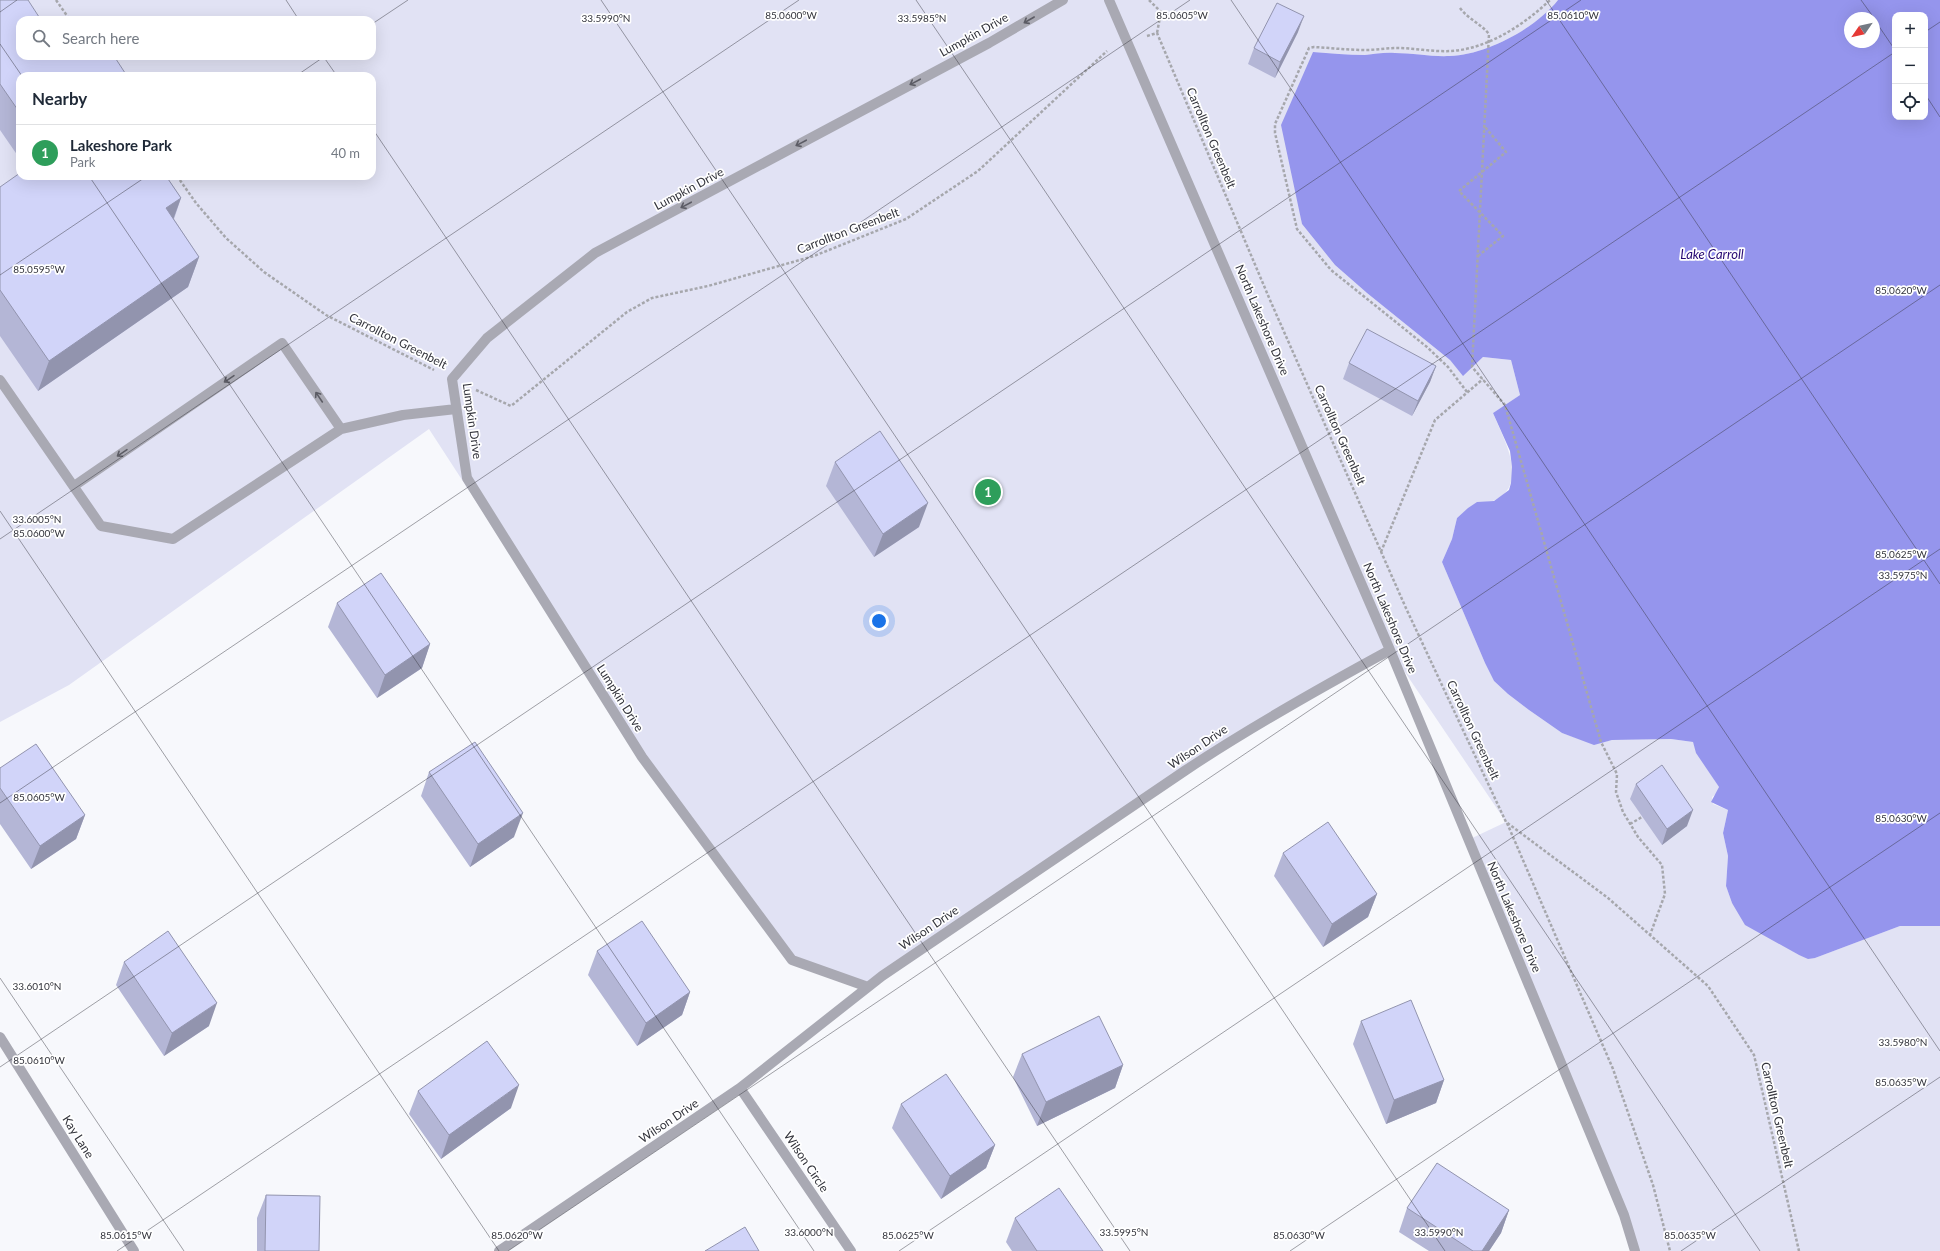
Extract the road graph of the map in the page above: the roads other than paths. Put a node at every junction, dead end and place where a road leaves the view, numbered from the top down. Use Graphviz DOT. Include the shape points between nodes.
graph roads {
  1 [pos="1063,0"];
  2 [pos="1109,0"];
  3 [pos="0,380"];
  4 [pos="456,409"];
  5 [pos="341,429"];
  6 [pos="74,486"];
  7 [pos="1390,650"];
  8 [pos="868,987"];
  9 [pos="0,1037"];
  10 [pos="740,1088"];
  11 [pos="134,1251"];
  12 [pos="499,1251"];
  13 [pos="851,1251"];
  14 [pos="1635,1251"];
  1 -- 4 [label="street, Lumpkin Drive, one-way" via="990,43 595,254 487,338 452,379"];
  2 -- 7 [label="street, North Lakeshore Drive"];
  3 -- 6 [label="street"];
  4 -- 5 [label="street" via="403,415"];
  4 -- 8 [label="street, Lumpkin Drive" via="467,478 642,757 792,960"];
  5 -- 6 [label="street" via="173,539 101,526"];
  5 -- 6 [label="street, one-way" via="282,343"];
  7 -- 8 [label="street, Wilson Drive" via="1290,704 1226,743"];
  7 -- 14 [label="street, North Lakeshore Drive" via="1624,1215"];
  8 -- 10 [label="street, Wilson Drive"];
  9 -- 11 [label="street, Kay Lane"];
  10 -- 12 [label="street, Wilson Drive"];
  10 -- 13 [label="street, Wilson Circle"];
}
